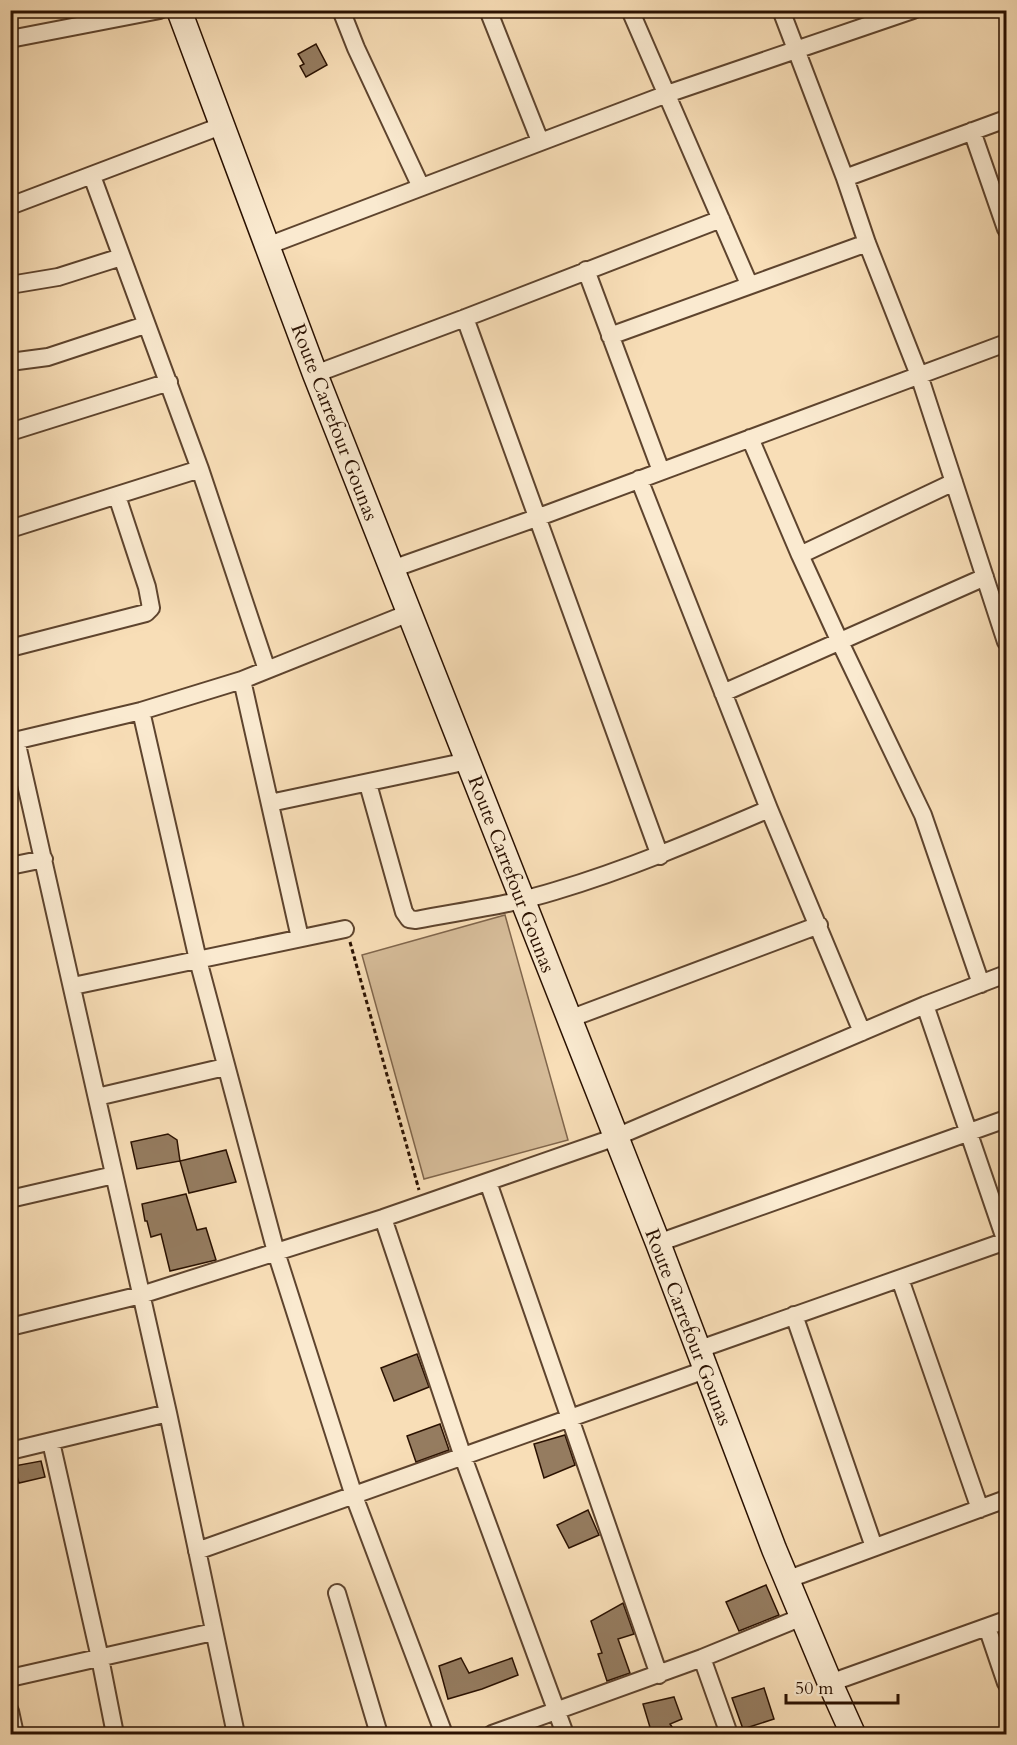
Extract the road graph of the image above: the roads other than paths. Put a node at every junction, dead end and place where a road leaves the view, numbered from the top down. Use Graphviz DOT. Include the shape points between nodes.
graph roads {
  1 [pos="160,10"];
  2 [pos="179,10"];
  3 [pos="341,10"];
  4 [pos="488,10"];
  5 [pos="630,10"];
  6 [pos="781,10"];
  7 [pos="913,10"];
  8 [pos="10,39"];
  9 [pos="796,52"];
  10 [pos="667,94"];
  11 [pos="1006,119"];
  12 [pos="221,126"];
  13 [pos="972,131"];
  14 [pos="540,141"];
  15 [pos="92,176"];
  16 [pos="845,178"];
  17 [pos="421,187"];
  18 [pos="1001,197"];
  19 [pos="10,206"];
  20 [pos="721,219"];
  21 [pos="1006,229"];
  22 [pos="867,243"];
  23 [pos="267,246"];
  24 [pos="121,257"];
  25 [pos="586,270"];
  26 [pos="749,284"];
  27 [pos="10,285"];
  28 [pos="465,318"];
  29 [pos="145,326"];
  30 [pos="610,336"];
  31 [pos="1006,343"];
  32 [pos="10,362"];
  33 [pos="315,374"];
  34 [pos="919,375"];
  35 [pos="169,381"];
  36 [pos="10,432"];
  37 [pos="750,438"];
  38 [pos="200,469"];
  39 [pos="661,471"];
  40 [pos="639,479"];
  41 [pos="954,482"];
  42 [pos="117,496"];
  43 [pos="539,517"];
  44 [pos="10,529"];
  45 [pos="800,555"];
  46 [pos="392,569"];
  47 [pos="985,577"];
  48 [pos="1001,610"];
  49 [pos="409,613"];
  50 [pos="839,640"];
  51 [pos="1006,642"];
  52 [pos="10,648"];
  53 [pos="267,669"];
  54 [pos="242,680"];
  55 [pos="723,693"];
  56 [pos="141,711"];
  57 [pos="14,741"];
  58 [pos="468,761"];
  59 [pos="368,784"];
  60 [pos="270,803"];
  61 [pos="770,809"];
  62 [pos="660,856"];
  63 [pos="45,859"];
  64 [pos="10,866"];
  65 [pos="521,900"];
  66 [pos="819,925"];
  67 [pos="347,932"];
  68 [pos="300,938"];
  69 [pos="198,960"];
  70 [pos="1006,974"];
  71 [pos="981,984"];
  72 [pos="73,986"];
  73 [pos="925,1005"];
  74 [pos="568,1019"];
  75 [pos="862,1032"];
  76 [pos="225,1067"];
  77 [pos="97,1097"];
  78 [pos="1006,1119"];
  79 [pos="968,1132"];
  80 [pos="616,1137"];
  81 [pos="114,1174"];
  82 [pos="488,1182"];
  83 [pos="10,1199"];
  84 [pos="383,1218"];
  85 [pos="1006,1242"];
  86 [pos="658,1243"];
  87 [pos="276,1252"];
  88 [pos="900,1280"];
  89 [pos="141,1295"];
  90 [pos="794,1315"];
  91 [pos="10,1327"];
  92 [pos="701,1360"];
  93 [pos="168,1413"];
  94 [pos="570,1417"];
  95 [pos="51,1442"];
  96 [pos="10,1451"];
  97 [pos="463,1457"];
  98 [pos="354,1496"];
  99 [pos="1006,1499"];
  100 [pos="980,1509"];
  101 [pos="874,1547"];
  102 [pos="197,1551"];
  103 [pos="786,1580"];
  104 [pos="337,1593"];
  105 [pos="802,1617"];
  106 [pos="1006,1620"];
  107 [pos="987,1627"];
  108 [pos="213,1632"];
  109 [pos="702,1658"];
  110 [pos="100,1659"];
  111 [pos="659,1675"];
  112 [pos="10,1678"];
  113 [pos="830,1683"];
  114 [pos="1006,1683"];
  115 [pos="10,1711"];
  116 [pos="557,1711"];
  117 [pos="15,1734"];
  118 [pos="115,1734"];
  119 [pos="236,1734"];
  120 [pos="379,1734"];
  121 [pos="444,1734"];
  122 [pos="492,1734"];
  123 [pos="565,1734"];
  124 [pos="729,1734"];
  125 [pos="853,1734"];
  1 -- 8 [label="street"];
  2 -- 12 [label="main road, Route Carrefour Gounas"];
  3 -- 17 [label="street"];
  4 -- 14 [label="street"];
  5 -- 10 [label="street"];
  6 -- 9 [label="street"];
  7 -- 9 [label="street"];
  9 -- 10 [label="street"];
  9 -- 16 [label="street"];
  10 -- 14 [label="street"];
  10 -- 20 [label="street"];
  11 -- 13 [label="street"];
  12 -- 15 [label="street"];
  12 -- 23 [label="main road, Route Carrefour Gounas"];
  13 -- 16 [label="street"];
  13 -- 18 [label="street"];
  14 -- 17 [label="street"];
  15 -- 19 [label="street"];
  15 -- 24 [label="street"];
  16 -- 22 [label="street"];
  17 -- 23 [label="street"];
  18 -- 21 [label="street"];
  20 -- 25 [label="street"];
  20 -- 26 [label="street"];
  22 -- 26 [label="street"];
  22 -- 34 [label="street"];
  23 -- 33 [label="main road, Route Carrefour Gounas"];
  24 -- 27 [label="street" via="58,277"];
  24 -- 29 [label="street"];
  25 -- 28 [label="street"];
  25 -- 30 [label="street"];
  26 -- 30 [label="street"];
  28 -- 33 [label="street"];
  28 -- 43 [label="street"];
  29 -- 32 [label="street" via="48,357"];
  29 -- 35 [label="street"];
  30 -- 39 [label="street"];
  31 -- 34 [label="street"];
  33 -- 46 [label="main road, Route Carrefour Gounas"];
  34 -- 37 [label="street"];
  34 -- 41 [label="street"];
  35 -- 36 [label="street"];
  35 -- 38 [label="street"];
  37 -- 39 [label="street"];
  37 -- 45 [label="street"];
  38 -- 42 [label="street"];
  38 -- 53 [label="street"];
  39 -- 40 [label="street"];
  40 -- 43 [label="street"];
  40 -- 55 [label="street"];
  41 -- 45 [label="street"];
  41 -- 47 [label="street"];
  42 -- 44 [label="street"];
  42 -- 52 [label="street" via="151,609 146,614"];
  43 -- 46 [label="street"];
  43 -- 62 [label="street"];
  45 -- 50 [label="street"];
  46 -- 49 [label="main road, Route Carrefour Gounas"];
  47 -- 48 [label="street"];
  47 -- 50 [label="street"];
  48 -- 51 [label="street"];
  49 -- 53 [label="street"];
  49 -- 58 [label="main road, Route Carrefour Gounas"];
  50 -- 55 [label="street"];
  50 -- 71 [label="street" via="923,815"];
  53 -- 54 [label="street"];
  54 -- 56 [label="street"];
  54 -- 60 [label="street"];
  55 -- 61 [label="street"];
  56 -- 57 [label="street"];
  56 -- 69 [label="street"];
  57 -- 63 [label="street"];
  58 -- 59 [label="street"];
  58 -- 65 [label="main road, Route Carrefour Gounas"];
  59 -- 60 [label="street"];
  59 -- 65 [label="street" via="409,919"];
  60 -- 68 [label="street"];
  61 -- 62 [label="street"];
  61 -- 66 [label="street"];
  62 -- 65 [label="street"];
  63 -- 64 [label="street"];
  63 -- 72 [label="street"];
  65 -- 74 [label="main road, Route Carrefour Gounas"];
  66 -- 74 [label="street"];
  66 -- 75 [label="street"];
  67 -- 68 [label="street"];
  68 -- 69 [label="street"];
  69 -- 72 [label="street"];
  69 -- 76 [label="street"];
  70 -- 71 [label="street"];
  71 -- 73 [label="street"];
  72 -- 77 [label="street"];
  73 -- 75 [label="street"];
  73 -- 79 [label="street"];
  74 -- 80 [label="main road, Route Carrefour Gounas"];
  75 -- 80 [label="street"];
  76 -- 77 [label="street"];
  76 -- 87 [label="street"];
  77 -- 81 [label="street"];
  78 -- 79 [label="street"];
  79 -- 85 [label="street"];
  79 -- 86 [label="street"];
  80 -- 82 [label="street"];
  80 -- 86 [label="main road, Route Carrefour Gounas"];
  81 -- 83 [label="street"];
  81 -- 89 [label="street"];
  82 -- 84 [label="street"];
  82 -- 94 [label="street"];
  84 -- 87 [label="street"];
  84 -- 97 [label="street"];
  85 -- 88 [label="street"];
  86 -- 92 [label="main road, Route Carrefour Gounas"];
  87 -- 89 [label="street"];
  87 -- 98 [label="street"];
  88 -- 90 [label="street"];
  88 -- 100 [label="street"];
  89 -- 91 [label="street"];
  89 -- 93 [label="street"];
  90 -- 92 [label="street"];
  90 -- 101 [label="street"];
  92 -- 94 [label="street"];
  92 -- 103 [label="main road, Route Carrefour Gounas"];
  93 -- 95 [label="street"];
  93 -- 102 [label="street"];
  94 -- 97 [label="street"];
  94 -- 111 [label="street"];
  95 -- 96 [label="street"];
  95 -- 110 [label="street"];
  97 -- 98 [label="street"];
  97 -- 116 [label="street"];
  98 -- 102 [label="street"];
  98 -- 121 [label="street"];
  99 -- 100 [label="street"];
  100 -- 101 [label="street"];
  101 -- 103 [label="street"];
  102 -- 108 [label="street"];
  103 -- 105 [label="main road, Route Carrefour Gounas"];
  104 -- 120 [label="street"];
  105 -- 109 [label="street"];
  105 -- 113 [label="main road, Route Carrefour Gounas"];
  106 -- 107 [label="street"];
  107 -- 113 [label="street"];
  107 -- 114 [label="street"];
  108 -- 110 [label="street"];
  108 -- 119 [label="street"];
  109 -- 111 [label="street"];
  109 -- 124 [label="street"];
  110 -- 112 [label="street"];
  110 -- 118 [label="street"];
  111 -- 116 [label="street"];
  113 -- 125 [label="main road, Route Carrefour Gounas"];
  115 -- 117 [label="street"];
  116 -- 122 [label="street"];
  116 -- 123 [label="street"];
}
